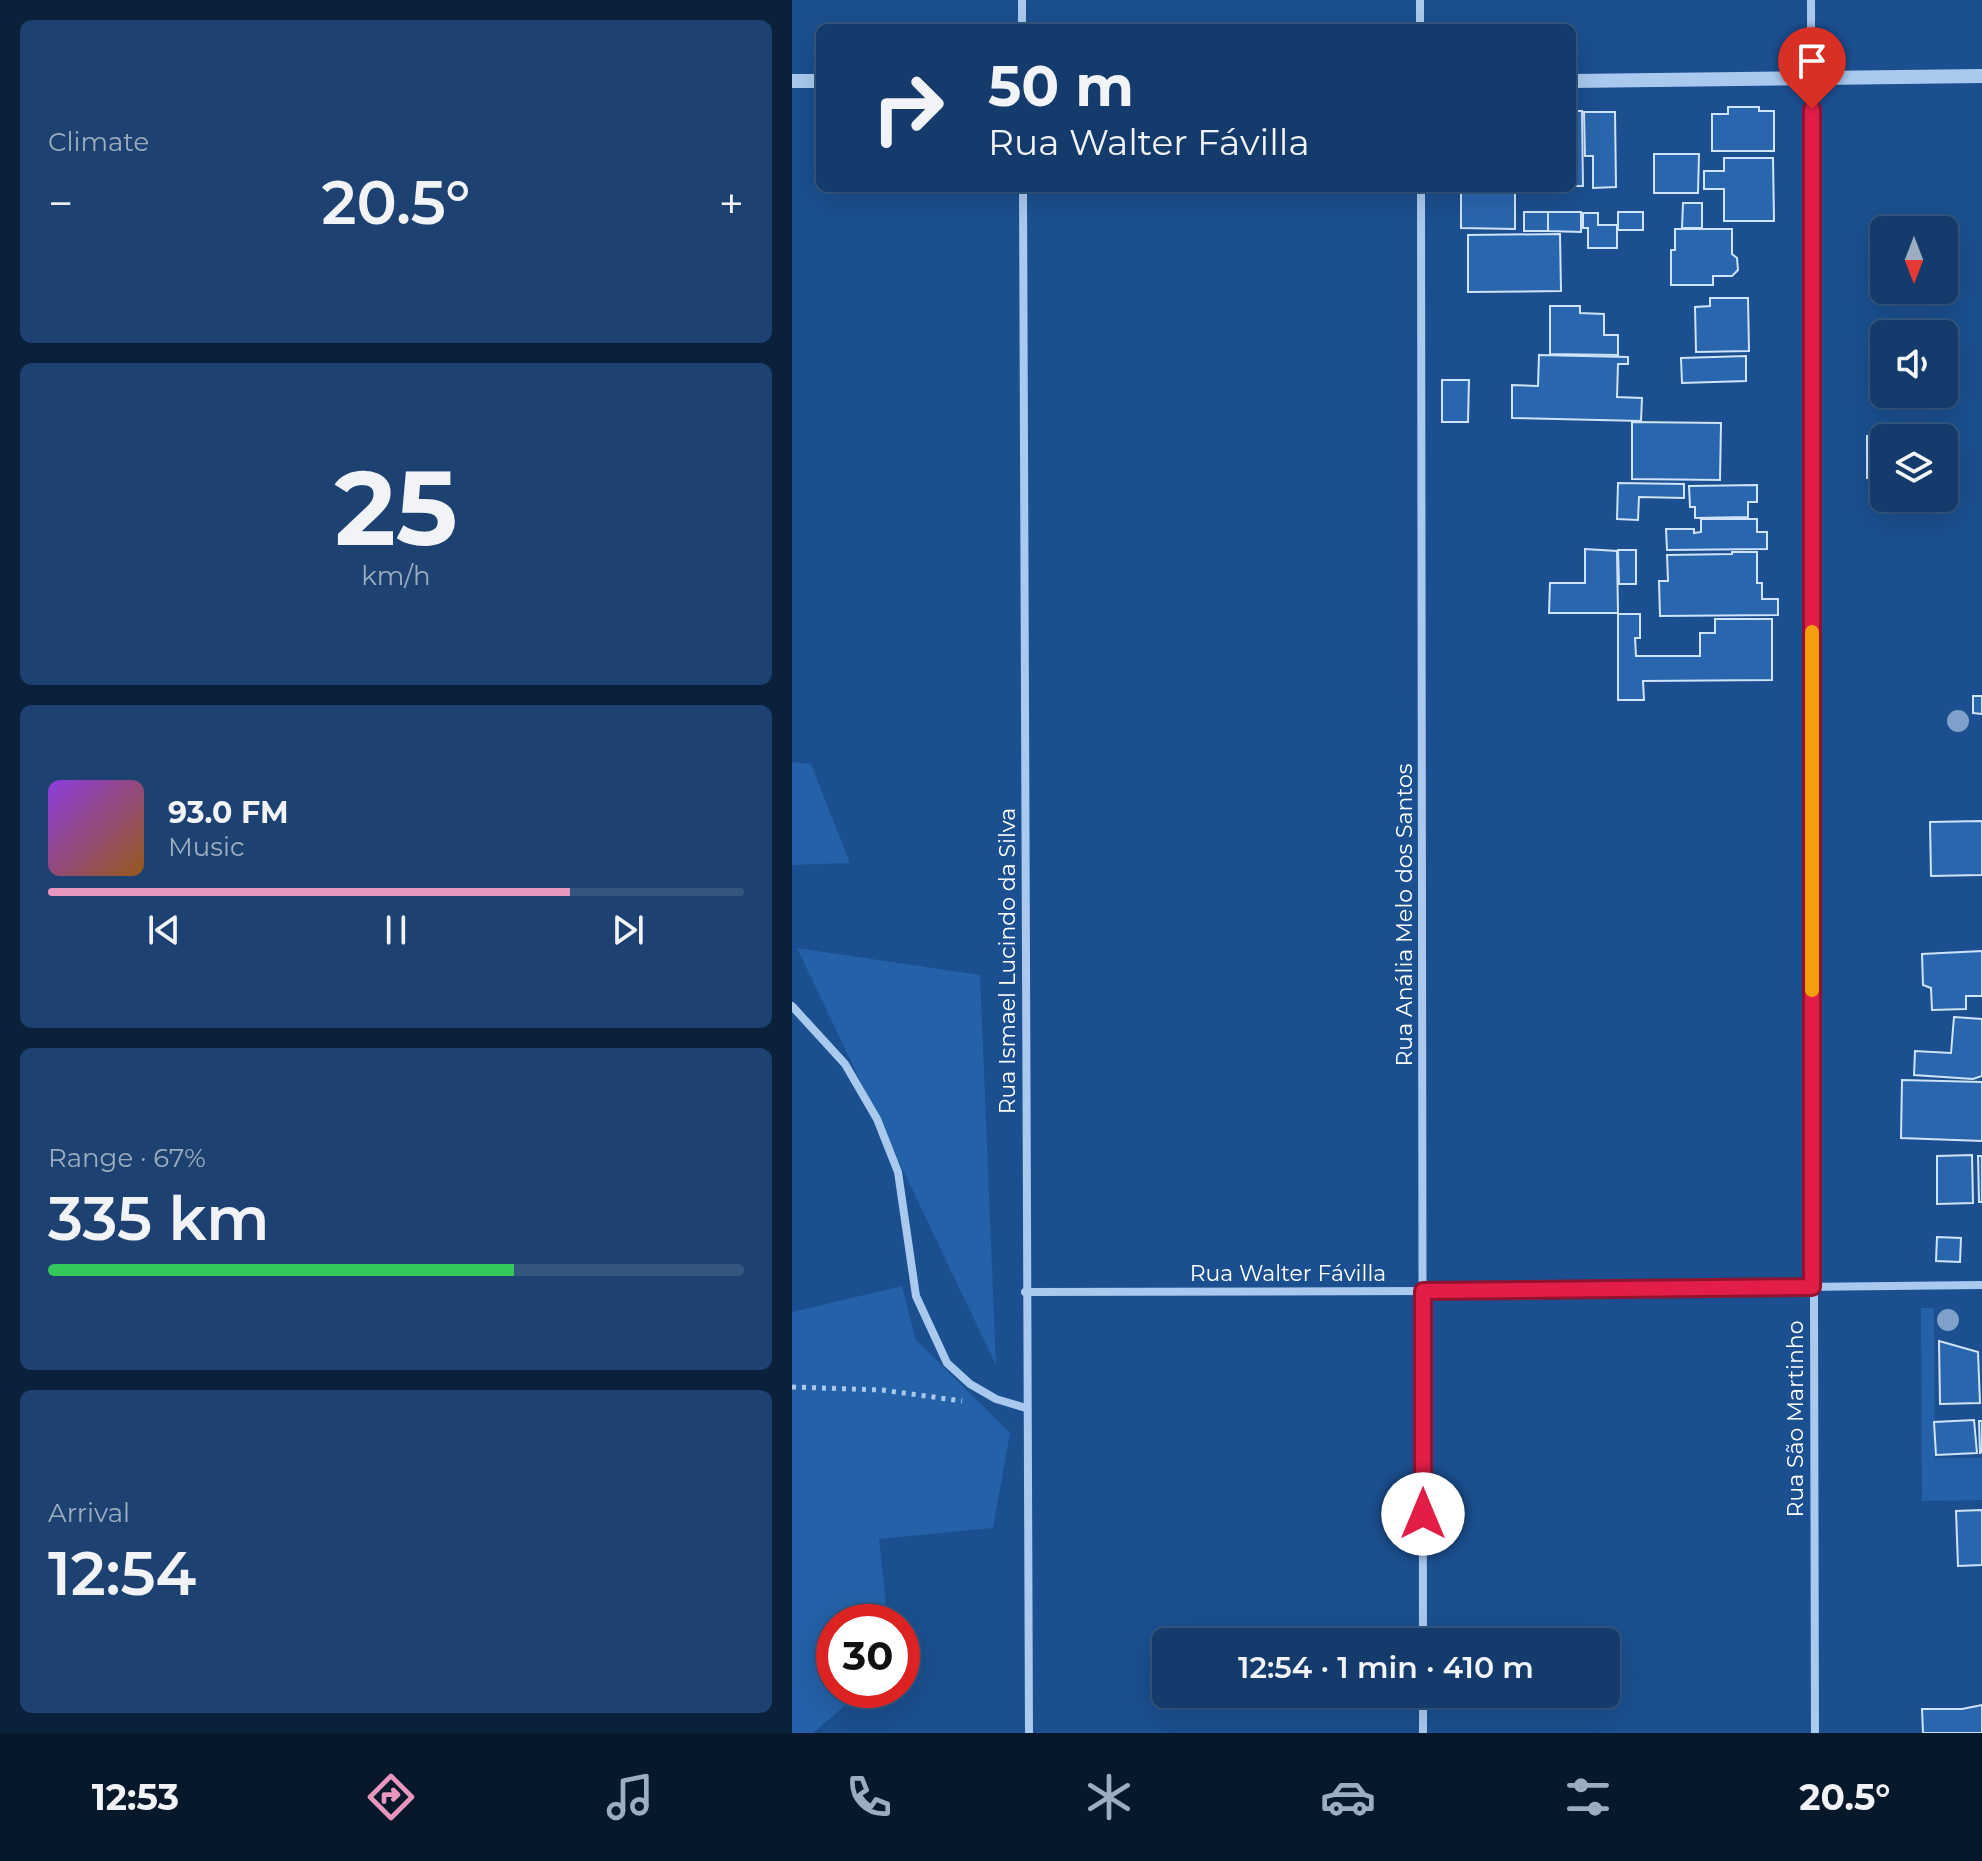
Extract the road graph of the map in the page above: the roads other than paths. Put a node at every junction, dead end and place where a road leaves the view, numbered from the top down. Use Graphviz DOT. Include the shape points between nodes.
graph roads {
  1 [pos="1022,0"];
  2 [pos="1420,0"];
  3 [pos="1811,0"];
  4 [pos="1022,24"];
  5 [pos="1420,24"];
  6 [pos="1982,76"];
  7 [pos="1812,77"];
  8 [pos="792,81"];
  9 [pos="816,81"];
  10 [pos="1576,81"];
  11 [pos="1023,192"];
  12 [pos="1421,192"];
  13 [pos="792,1006"];
  14 [pos="1982,1285"];
  15 [pos="1812,1287"];
  16 [pos="1423,1291"];
  17 [pos="1025,1292"];
  18 [pos="1026,1408"];
  19 [pos="1423,1628"];
  20 [pos="1423,1708"];
  21 [pos="1029,1733"];
  22 [pos="1423,1733"];
  23 [pos="1815,1733"];
  1 -- 4 [label="street"];
  2 -- 5 [label="street"];
  3 -- 7 [label="street, Rua São Martinho"];
  6 -- 7 [label="street"];
  7 -- 10 [label="street"];
  7 -- 15 [label="street, Rua São Martinho"];
  8 -- 9 [label="street"];
  11 -- 17 [label="street, Rua Ismael Lucindo da Silva"];
  12 -- 16 [label="street, Rua Anália Melo dos Santos"];
  13 -- 18 [label="street" via="845,1064 877,1119 898,1172 916,1296 947,1363 996,1399"];
  14 -- 15 [label="street, Rua Walter Fávilla"];
  15 -- 16 [label="street, Rua Walter Fávilla"];
  15 -- 23 [label="street, Rua São Martinho"];
  16 -- 17 [label="street, Rua Walter Fávilla"];
  16 -- 19 [label="street, Rua Anália Melo dos Santos"];
  17 -- 18 [label="street, Rua Ismael Lucindo da Silva"];
  18 -- 21 [label="street, Rua Ismael Lucindo da Silva"];
  20 -- 22 [label="street"];
}
